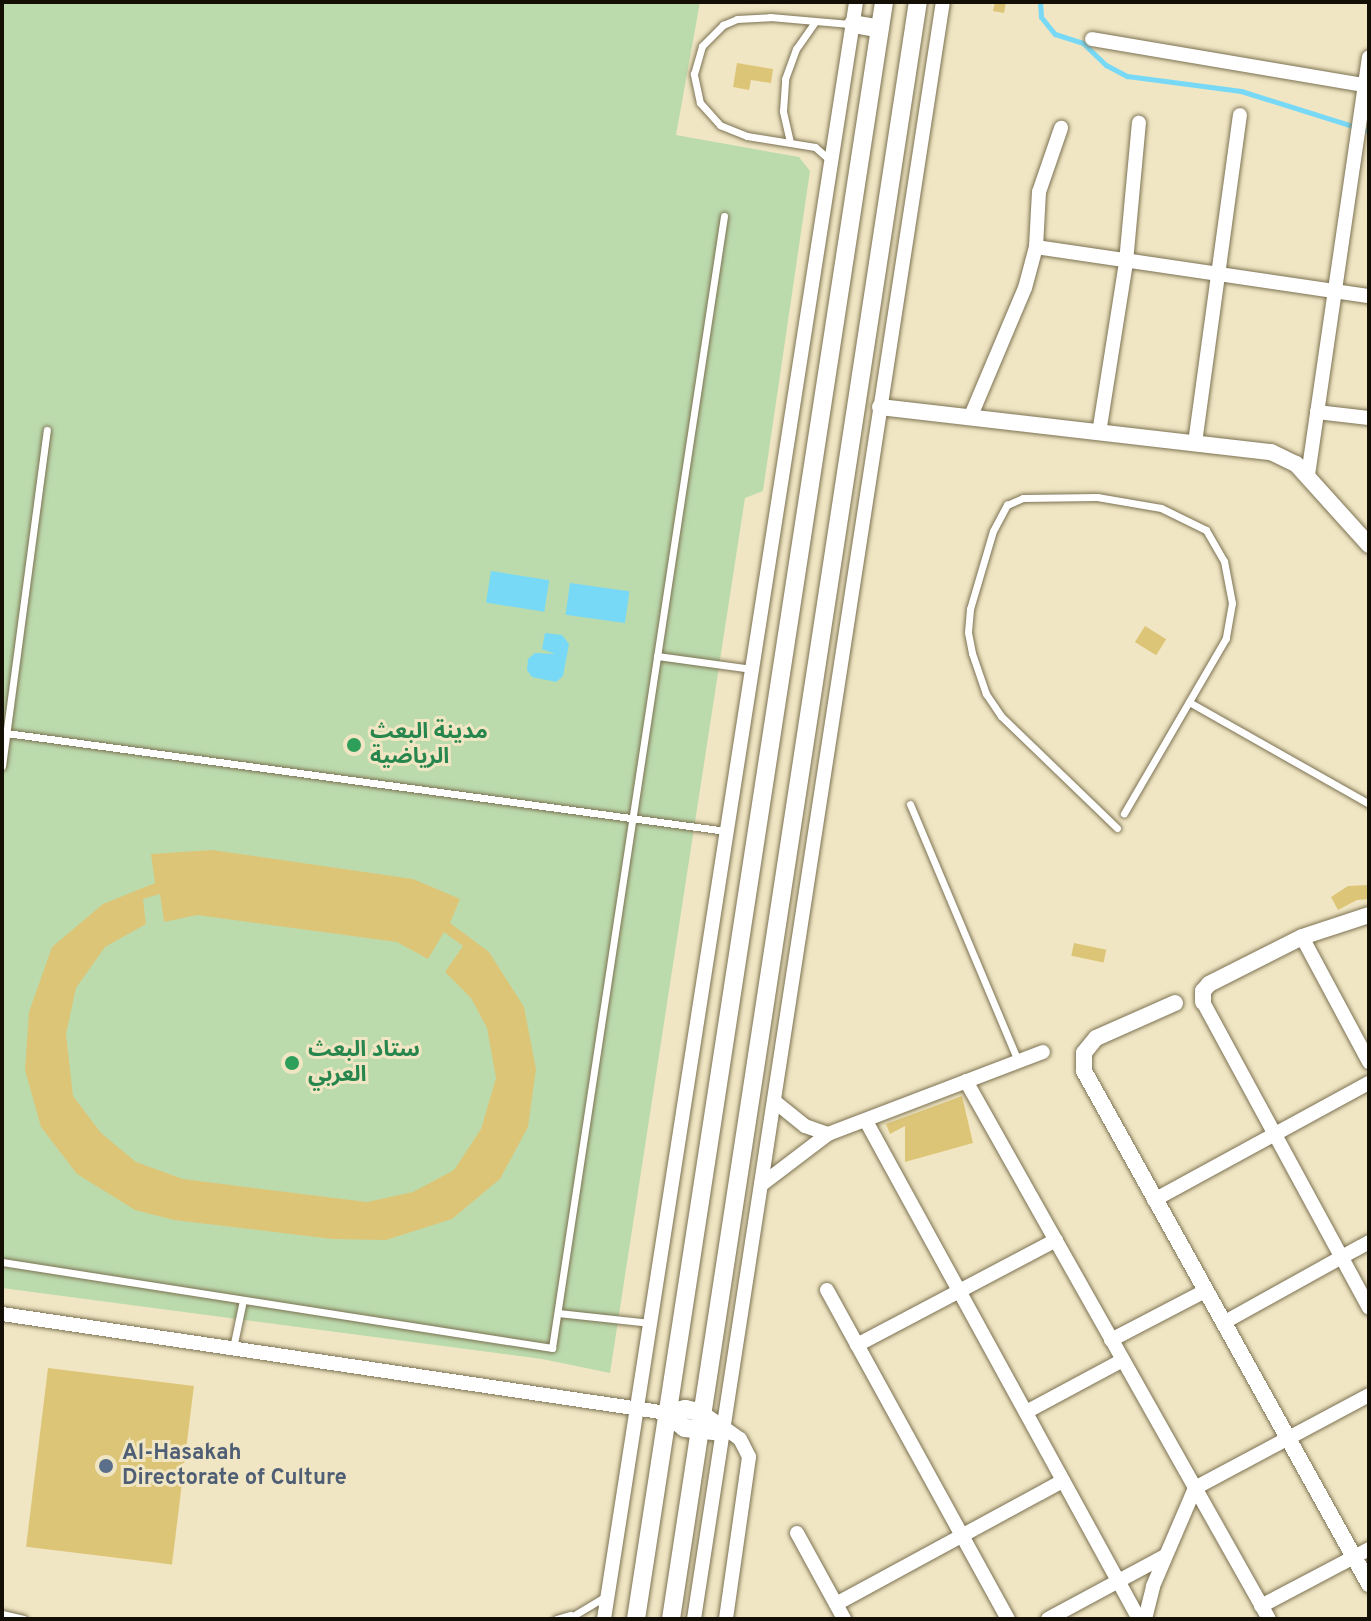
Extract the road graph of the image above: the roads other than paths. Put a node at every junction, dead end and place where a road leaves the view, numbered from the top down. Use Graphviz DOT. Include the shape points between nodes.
graph roads {
  1 [pos="856,2"];
  2 [pos="884,2"];
  3 [pos="918,2"];
  4 [pos="943,2"];
  5 [pos="814,23"];
  6 [pos="853,24"];
  7 [pos="880,29"];
  8 [pos="1092,39"];
  9 [pos="1369,57"];
  10 [pos="1367,86"];
  11 [pos="1240,115"];
  12 [pos="1139,123"];
  13 [pos="1061,128"];
  14 [pos="790,142"];
  15 [pos="831,161"];
  16 [pos="724,216"];
  17 [pos="1036,247"];
  18 [pos="1126,262"];
  19 [pos="1217,273"];
  20 [pos="1335,291"];
  21 [pos="1369,296"];
  22 [pos="880,407"];
  23 [pos="1317,412"];
  24 [pos="970,418"];
  25 [pos="1369,418"];
  26 [pos="47,430"];
  27 [pos="1099,433"];
  28 [pos="1195,443"];
  29 [pos="1308,475"];
  30 [pos="1369,545"];
  31 [pos="657,656"];
  32 [pos="752,669"];
  33 [pos="1189,702"];
  34 [pos="6,733"];
  35 [pos="2,766"];
  36 [pos="910,804"];
  37 [pos="1369,804"];
  38 [pos="1124,813"];
  39 [pos="633,817"];
  40 [pos="1117,828"];
  41 [pos="726,831"];
  42 [pos="1369,915"];
  43 [pos="1302,937"];
  44 [pos="1203,1002"];
  45 [pos="1175,1003"];
  46 [pos="1043,1052"];
  47 [pos="1018,1061"];
  48 [pos="1369,1062"];
  49 [pos="966,1081"];
  50 [pos="1369,1083"];
  51 [pos="774,1101"];
  52 [pos="866,1121"];
  53 [pos="828,1134"];
  54 [pos="1275,1134"];
  55 [pos="761,1185"];
  56 [pos="1154,1200"];
  57 [pos="1056,1240"];
  58 [pos="1369,1242"];
  59 [pos="1342,1257"];
  60 [pos="2,1262"];
  61 [pos="827,1290"];
  62 [pos="959,1291"];
  63 [pos="1205,1291"];
  64 [pos="243,1300"];
  65 [pos="1369,1308"];
  66 [pos="558,1313"];
  67 [pos="2,1314"];
  68 [pos="650,1323"];
  69 [pos="1223,1323"];
  70 [pos="1111,1340"];
  71 [pos="857,1345"];
  72 [pos="233,1348"];
  73 [pos="1121,1361"];
  74 [pos="1369,1395"];
  75 [pos="635,1407"];
  76 [pos="1026,1412"];
  77 [pos="667,1413"];
  78 [pos="701,1421"];
  79 [pos="723,1428"];
  80 [pos="1288,1439"];
  81 [pos="1063,1481"];
  82 [pos="1195,1488"];
  83 [pos="797,1533"];
  84 [pos="962,1535"];
  85 [pos="1362,1553"];
  86 [pos="1165,1556"];
  87 [pos="1118,1581"];
  88 [pos="1369,1584"];
  89 [pos="608,1594"];
  90 [pos="836,1604"];
  91 [pos="1265,1612"];
  92 [pos="2,1614"];
  93 [pos="569,1617"];
  94 [pos="23,1619"];
  95 [pos="556,1619"];
  96 [pos="604,1619"];
  97 [pos="636,1619"];
  98 [pos="671,1619"];
  99 [pos="694,1619"];
  100 [pos="726,1619"];
  101 [pos="844,1619"];
  102 [pos="1008,1619"];
  103 [pos="1048,1619"];
  104 [pos="1142,1619"];
  1 -- 6 [label="street"];
  2 -- 7 [label="main road"];
  3 -- 78 [label="main road"];
  4 -- 22 [label="street"];
  5 -- 6 [label="lane"];
  5 -- 14 [label="lane" via="796,49 785,79 783,111"];
  5 -- 14 [label="lane" via="737,19 712,34 696,60 695,89 720,125 747,136"];
  6 -- 7 [label="main road"];
  6 -- 15 [label="street"];
  7 -- 77 [label="main road"];
  8 -- 10 [label="street"];
  9 -- 10 [label="street"];
  10 -- 20 [label="street"];
  11 -- 19 [label="street"];
  12 -- 18 [label="street"];
  13 -- 17 [label="street" via="1039,192"];
  14 -- 15 [label="lane" via="815,147"];
  15 -- 32 [label="street"];
  16 -- 31 [label="lane"];
  17 -- 18 [label="street"];
  17 -- 24 [label="street" via="1025,288"];
  18 -- 19 [label="street"];
  18 -- 27 [label="street"];
  19 -- 20 [label="street"];
  19 -- 28 [label="street"];
  20 -- 21 [label="street"];
  20 -- 23 [label="street"];
  22 -- 24 [label="street"];
  22 -- 51 [label="street"];
  23 -- 25 [label="street"];
  23 -- 29 [label="street"];
  24 -- 27 [label="street"];
  26 -- 34 [label="lane"];
  27 -- 28 [label="street"];
  28 -- 29 [label="street" via="1271,452"];
  29 -- 30 [label="street"];
  31 -- 32 [label="lane"];
  31 -- 39 [label="lane"];
  32 -- 41 [label="street"];
  33 -- 37 [label="lane"];
  33 -- 38 [label="lane"];
  33 -- 40 [label="lane" via="1226,638 1231,616 1227,569 1206,530 1161,508 1121,500 1047,496 1007,505 993,531 970,609 968,632 975,663 1001,716"];
  34 -- 35 [label="lane"];
  34 -- 39 [label="lane"];
  36 -- 47 [label="lane"];
  39 -- 41 [label="lane"];
  39 -- 66 [label="lane"];
  41 -- 68 [label="street"];
  42 -- 43 [label="street"];
  43 -- 44 [label="street" via="1209,984"];
  43 -- 48 [label="street"];
  44 -- 54 [label="street"];
  45 -- 56 [label="street" via="1096,1038 1083,1063 1088,1082"];
  46 -- 47 [label="street"];
  47 -- 49 [label="street"];
  49 -- 52 [label="street"];
  49 -- 57 [label="street"];
  50 -- 54 [label="street"];
  51 -- 53 [label="street" via="805,1126"];
  51 -- 55 [label="street"];
  52 -- 53 [label="street"];
  52 -- 62 [label="street"];
  53 -- 55 [label="street"];
  54 -- 56 [label="street"];
  54 -- 59 [label="street"];
  55 -- 79 [label="street"];
  56 -- 63 [label="street"];
  57 -- 62 [label="street"];
  57 -- 70 [label="street"];
  58 -- 59 [label="street"];
  59 -- 65 [label="street"];
  59 -- 69 [label="street"];
  60 -- 64 [label="lane"];
  61 -- 71 [label="street"];
  62 -- 71 [label="street"];
  62 -- 76 [label="street"];
  63 -- 69 [label="street"];
  63 -- 70 [label="street"];
  64 -- 66 [label="lane" via="552,1348"];
  64 -- 72 [label="lane"];
  66 -- 68 [label="lane"];
  67 -- 72 [label="street"];
  68 -- 75 [label="street"];
  69 -- 80 [label="street"];
  70 -- 73 [label="street"];
  71 -- 84 [label="street"];
  72 -- 75 [label="street"];
  73 -- 76 [label="street"];
  73 -- 82 [label="street"];
  74 -- 80 [label="street"];
  75 -- 77 [label="street"];
  75 -- 89 [label="street"];
  76 -- 81 [label="street"];
  77 -- 78 [label="main road" via="678,1425"];
  77 -- 97 [label="main road"];
  78 -- 79 [label="main road"];
  78 -- 98 [label="main road"];
  79 -- 99 [label="street"];
  79 -- 100 [label="street" via="740,1439 749,1457"];
  80 -- 82 [label="street"];
  80 -- 85 [label="street"];
  81 -- 84 [label="street"];
  81 -- 87 [label="street"];
  82 -- 86 [label="street"];
  82 -- 91 [label="street"];
  83 -- 90 [label="street"];
  84 -- 90 [label="street"];
  84 -- 102 [label="street"];
  85 -- 88 [label="street"];
  85 -- 91 [label="street"];
  86 -- 87 [label="street"];
  86 -- 104 [label="street"];
  87 -- 103 [label="street"];
  87 -- 104 [label="street"];
  89 -- 93 [label="lane"];
  89 -- 96 [label="street"];
  90 -- 101 [label="street"];
  92 -- 94 [label="lane"];
  93 -- 95 [label="lane"];
}
